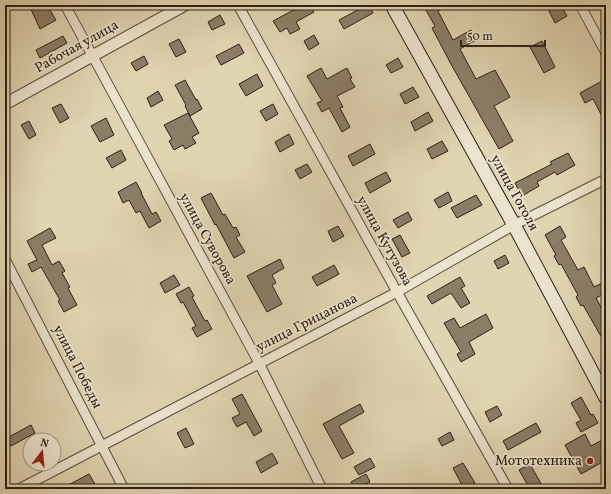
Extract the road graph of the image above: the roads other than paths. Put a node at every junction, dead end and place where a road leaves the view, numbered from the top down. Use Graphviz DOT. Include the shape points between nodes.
graph roads {
  1 [pos="65,5"];
  2 [pos="185,5"];
  3 [pos="238,5"];
  4 [pos="392,5"];
  5 [pos="580,5"];
  6 [pos="606,53"];
  7 [pos="92,56"];
  8 [pos="5,104"];
  9 [pos="606,179"];
  10 [pos="514,225"];
  11 [pos="5,259"];
  12 [pos="396,292"];
  13 [pos="259,363"];
  14 [pos="606,398"];
  15 [pos="102,447"];
  16 [pos="19,489"];
  17 [pos="124,489"];
  18 [pos="322,489"];
  19 [pos="508,489"];
  1 -- 7 [label="street, улица Суворова"];
  2 -- 7 [label="street, Рабочая улица"];
  3 -- 12 [label="street, улица Кутузова"];
  4 -- 10 [label="main road, улица Гоголя"];
  5 -- 6 [label="street"];
  7 -- 8 [label="street, Рабочая улица"];
  7 -- 13 [label="street, улица Суворова"];
  9 -- 10 [label="street, улица Грицанова"];
  10 -- 12 [label="street, улица Грицанова"];
  10 -- 14 [label="main road, улица Гоголя"];
  11 -- 15 [label="street, улица Победы"];
  12 -- 13 [label="street, улица Грицанова"];
  12 -- 19 [label="street, улица Кутузова"];
  13 -- 15 [label="street, улица Грицанова"];
  13 -- 18 [label="street, улица Суворова"];
  15 -- 16 [label="street, улица Грицанова"];
  15 -- 17 [label="street, улица Победы"];
}
